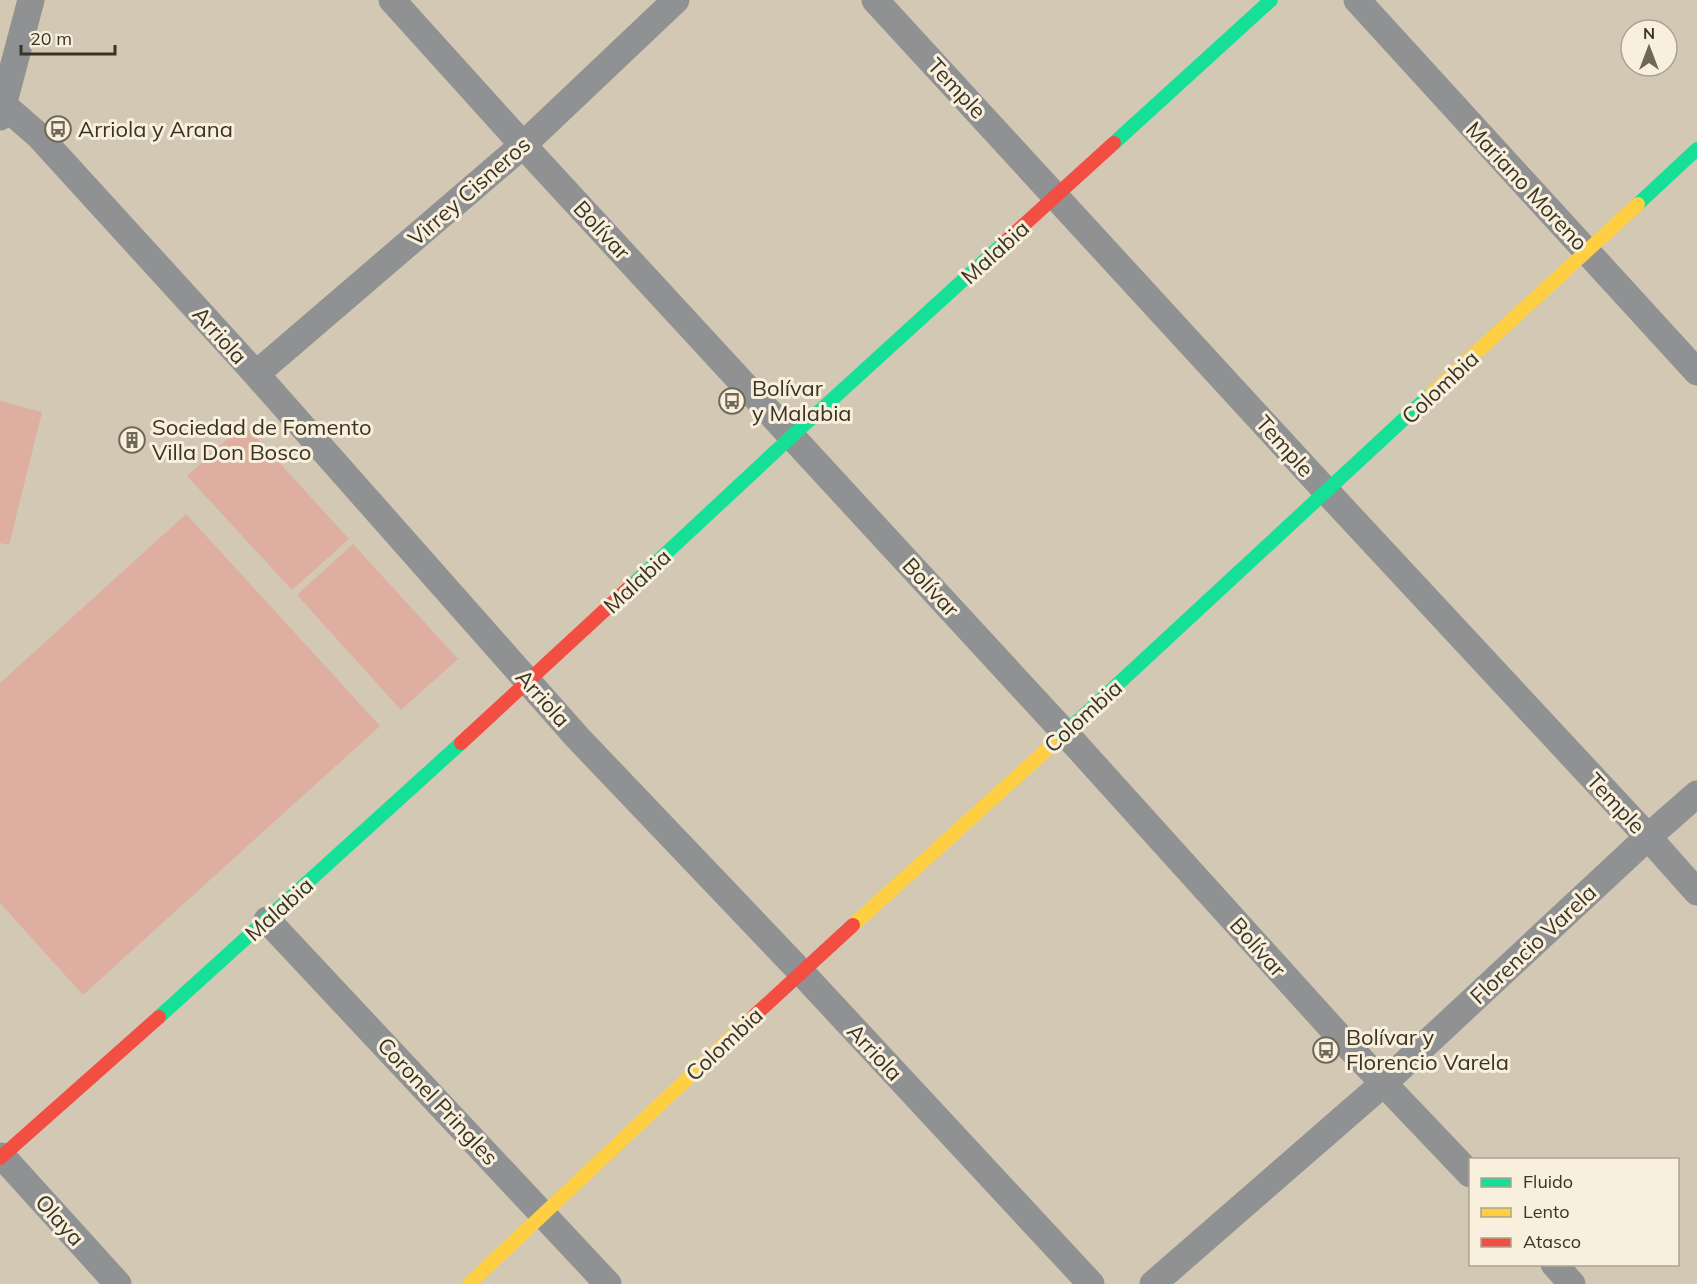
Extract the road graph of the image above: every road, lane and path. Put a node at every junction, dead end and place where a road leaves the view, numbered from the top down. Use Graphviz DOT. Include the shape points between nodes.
graph roads {
  1 [pos="31,0"];
  2 [pos="392,0"];
  3 [pos="676,0"];
  4 [pos="875,0"];
  5 [pos="1272,0"];
  6 [pos="1357,0"];
  7 [pos="1,107"];
  8 [pos="523,145"];
  9 [pos="1697,149"];
  10 [pos="1057,197"];
  11 [pos="1587,250"];
  12 [pos="1697,372"];
  13 [pos="256,375"];
  14 [pos="792,436"];
  15 [pos="1327,492"];
  16 [pos="528,682"];
  17 [pos="1065,733"];
  18 [pos="1697,794"];
  19 [pos="1648,837"];
  20 [pos="1697,891"];
  21 [pos="267,920"];
  22 [pos="801,972"];
  23 [pos="1385,1082"];
  24 [pos="1,1157"];
  25 [pos="1469,1173"];
  26 [pos="544,1215"];
  27 [pos="1556,1266"];
  28 [pos="118,1284"];
  29 [pos="469,1284"];
  30 [pos="608,1284"];
  31 [pos="1091,1284"];
  32 [pos="1153,1284"];
  33 [pos="1572,1284"];
  1 -- 7 [label="street"];
  2 -- 8 [label="street, Bolívar"];
  3 -- 8 [label="street, Virrey Cisneros"];
  4 -- 10 [label="street, Temple"];
  5 -- 10 [label="street, Malabia"];
  6 -- 11 [label="street, Mariano Moreno"];
  7 -- 13 [label="street, Arriola" via="38,135"];
  8 -- 13 [label="street, Virrey Cisneros"];
  8 -- 14 [label="street, Bolívar"];
  9 -- 11 [label="street, Colombia"];
  10 -- 14 [label="street, Malabia"];
  10 -- 15 [label="street, Temple"];
  11 -- 12 [label="street, Mariano Moreno"];
  11 -- 15 [label="street, Colombia"];
  13 -- 16 [label="street, Arriola"];
  14 -- 16 [label="street, Malabia"];
  14 -- 17 [label="street, Bolívar"];
  15 -- 17 [label="street, Colombia"];
  15 -- 19 [label="street, Temple"];
  16 -- 21 [label="street, Malabia"];
  16 -- 22 [label="street, Arriola"];
  17 -- 22 [label="street, Colombia"];
  17 -- 23 [label="street, Bolívar"];
  18 -- 19 [label="street, Florencio Varela"];
  19 -- 20 [label="street, Temple"];
  19 -- 23 [label="street, Florencio Varela"];
  21 -- 24 [label="street, Malabia"];
  21 -- 26 [label="street, Coronel Pringles"];
  22 -- 26 [label="street, Colombia"];
  22 -- 31 [label="street, Arriola"];
  23 -- 25 [label="street, Bolívar"];
  23 -- 32 [label="street, Florencio Varela"];
  24 -- 28 [label="street, Olaya"];
  26 -- 29 [label="street, Colombia"];
  26 -- 30 [label="street, Coronel Pringles"];
  27 -- 33 [label="street"];
}
